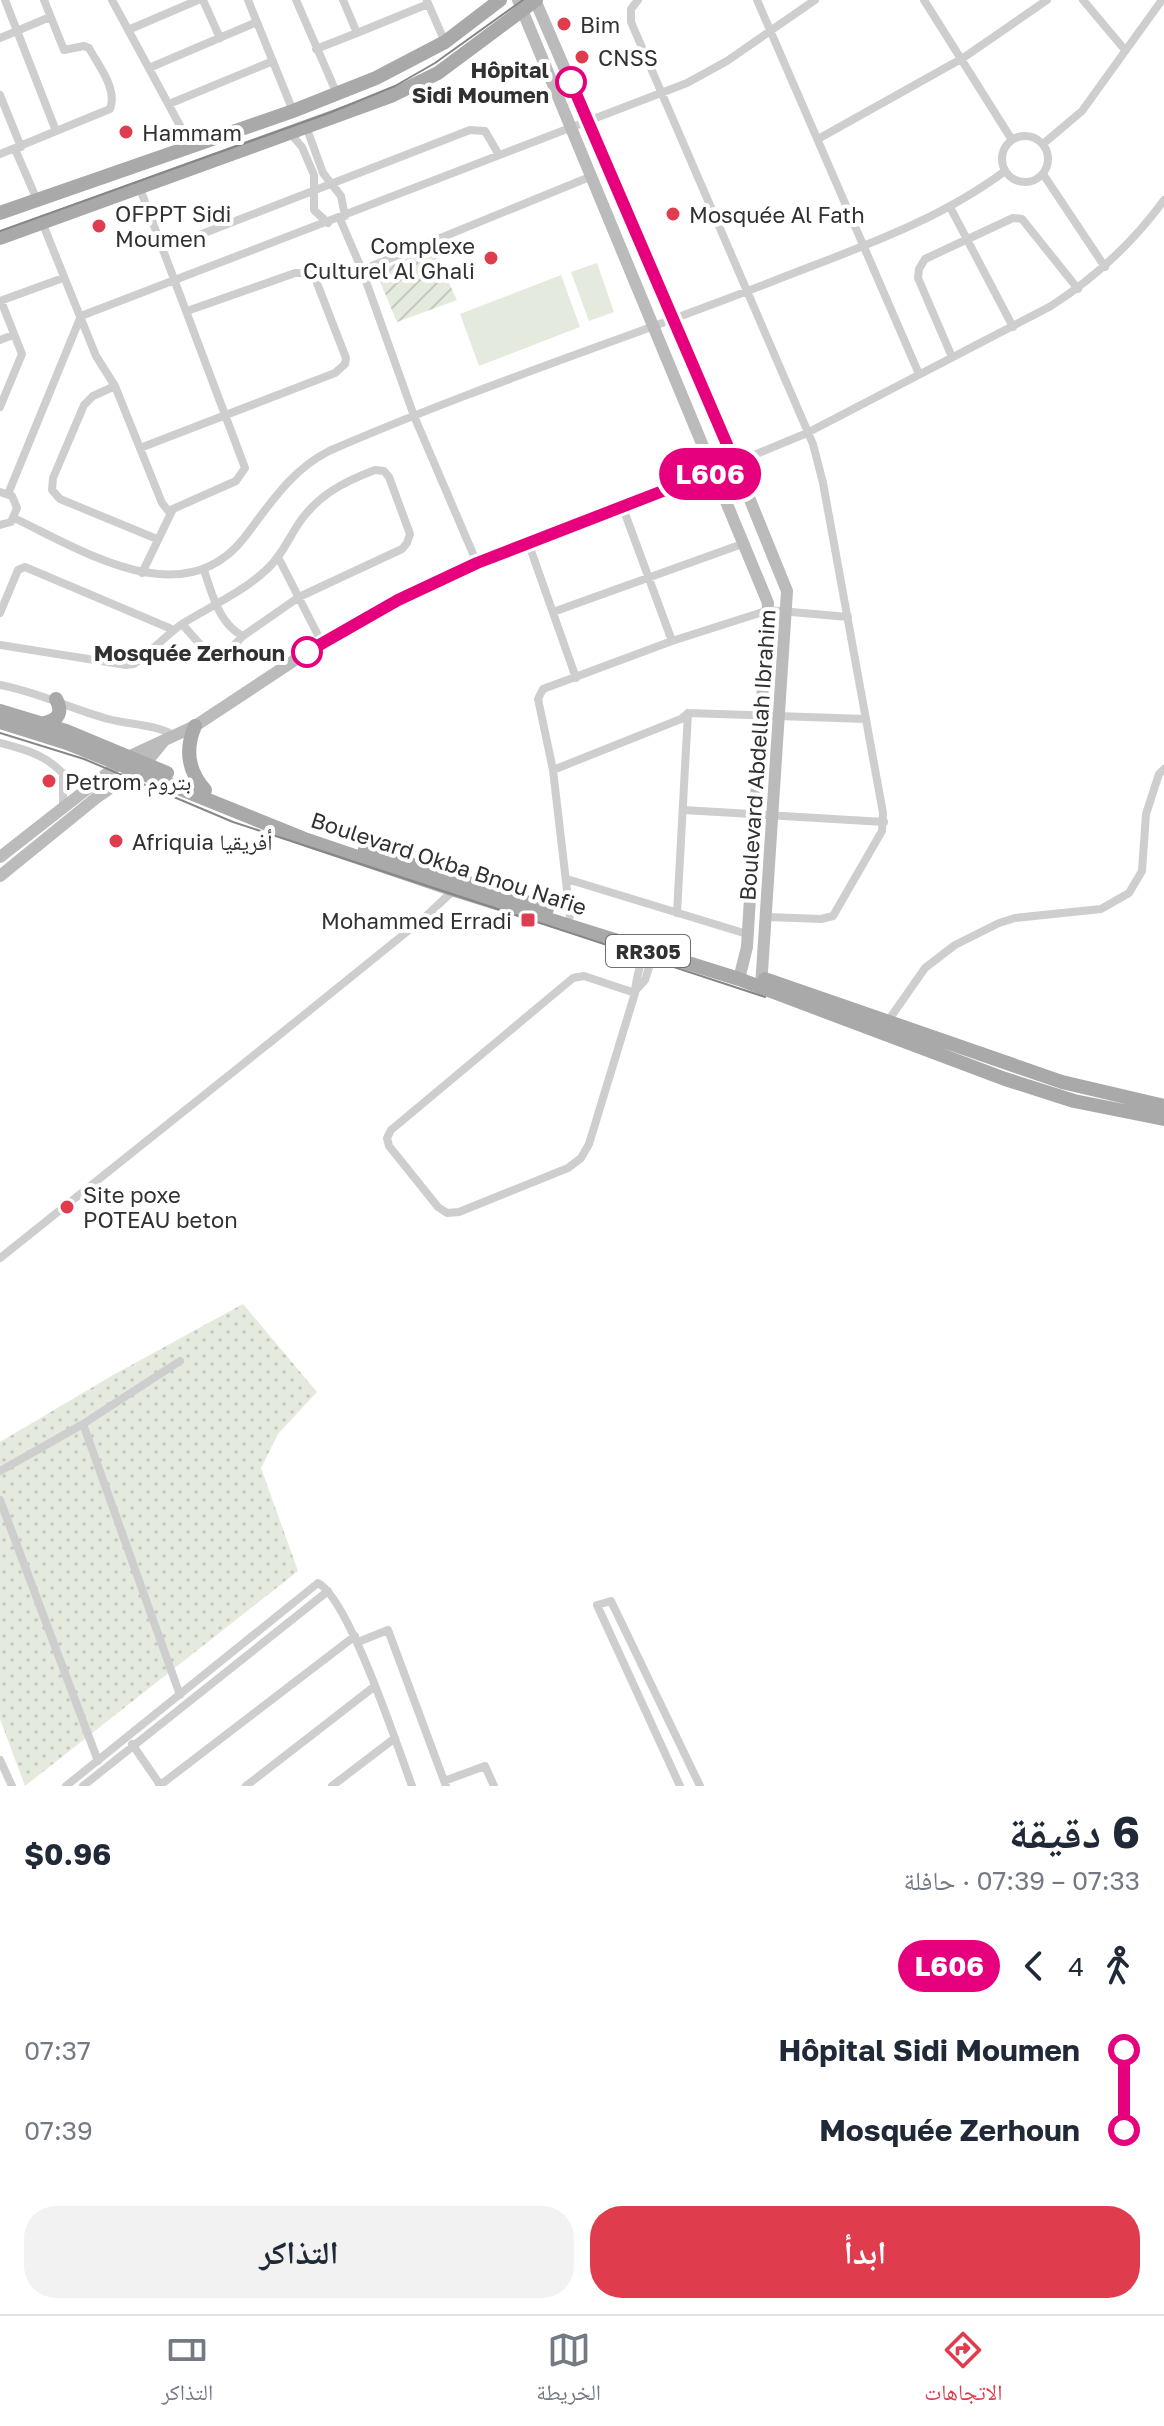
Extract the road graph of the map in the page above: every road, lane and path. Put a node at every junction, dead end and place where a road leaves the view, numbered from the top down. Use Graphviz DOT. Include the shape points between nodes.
graph roads {
  1 [pos="5,0"];
  2 [pos="44,0"];
  3 [pos="112,0"];
  4 [pos="200,0"];
  5 [pos="248,0"];
  6 [pos="296,0"];
  7 [pos="343,0"];
  8 [pos="500,0"];
  9 [pos="638,0"];
  10 [pos="757,0"];
  11 [pos="815,0"];
  12 [pos="924,0"];
  13 [pos="1047,0"];
  14 [pos="1083,0"];
  15 [pos="1162,0"];
  16 [pos="428,2"];
  17 [pos="529,2"];
  18 [pos="50,17"];
  19 [pos="257,22"];
  20 [pos="128,30"];
  21 [pos="770,30"];
  22 [pos="15,32"];
  23 [pos="357,33"];
  24 [pos="0,38"];
  25 [pos="220,38"];
  26 [pos="445,42"];
  27 [pos="316,49"];
  28 [pos="1125,50"];
  29 [pos="963,58"];
  30 [pos="273,61"];
  31 [pos="149,68"];
  32 [pos="660,92"];
  33 [pos="0,95"];
  34 [pos="338,95"];
  35 [pos="169,104"];
  36 [pos="3,110"];
  37 [pos="293,111"];
  38 [pos="589,121"];
  39 [pos="571,128"];
  40 [pos="307,129"];
  41 [pos="56,131"];
  42 [pos="291,134"];
  43 [pos="818,139"];
  44 [pos="1012,140"];
  45 [pos="1043,144"];
  46 [pos="191,146"];
  47 [pos="18,148"];
  48 [pos="0,154"];
  49 [pos="499,155"];
  50 [pos="1005,171"];
  51 [pos="1043,174"];
  52 [pos="592,176"];
  53 [pos="329,183"];
  54 [pos="139,186"];
  55 [pos="314,188"];
  56 [pos="37,200"];
  57 [pos="1164,200"];
  58 [pos="950,207"];
  59 [pos="0,213"];
  60 [pos="342,217"];
  61 [pos="42,222"];
  62 [pos="328,223"];
  63 [pos="0,238"];
  64 [pos="969,240"];
  65 [pos="864,245"];
  66 [pos="163,249"];
  67 [pos="1105,267"];
  68 [pos="362,270"];
  69 [pos="63,278"];
  70 [pos="174,279"];
  71 [pos="1078,289"];
  72 [pos="747,292"];
  73 [pos="1,301"];
  74 [pos="187,311"];
  75 [pos="81,316"];
  76 [pos="674,320"];
  77 [pos="656,327"];
  78 [pos="1013,327"];
  79 [pos="13,335"];
  80 [pos="0,340"];
  81 [pos="952,357"];
  82 [pos="919,374"];
  83 [pos="115,386"];
  84 [pos="0,407"];
  85 [pos="226,416"];
  86 [pos="414,416"];
  87 [pos="807,433"];
  88 [pos="140,448"];
  89 [pos="735,463"];
  90 [pos="715,471"];
  91 [pos="4,493"];
  92 [pos="623,508"];
  93 [pos="170,513"];
  94 [pos="14,518"];
  95 [pos="0,525"];
  96 [pos="157,539"];
  97 [pos="528,542"];
  98 [pos="745,543"];
  99 [pos="278,557"];
  100 [pos="477,563"];
  101 [pos="204,570"];
  102 [pos="142,573"];
  103 [pos="649,579"];
  104 [pos="299,597"];
  105 [pos="215,604"];
  106 [pos="769,610"];
  107 [pos="787,610"];
  108 [pos="553,612"];
  109 [pos="0,613"];
  110 [pos="848,617"];
  111 [pos="178,627"];
  112 [pos="243,636"];
  113 [pos="672,641"];
  114 [pos="322,643"];
  115 [pos="0,645"];
  116 [pos="576,678"];
  117 [pos="0,685"];
  118 [pos="56,699"];
  119 [pos="0,711"];
  120 [pos="688,713"];
  121 [pos="762,716"];
  122 [pos="780,716"];
  123 [pos="866,719"];
  124 [pos="0,722"];
  125 [pos="44,723"];
  126 [pos="195,726"];
  127 [pos="169,739"];
  128 [pos="0,743"];
  129 [pos="123,760"];
  130 [pos="140,767"];
  131 [pos="1164,769"];
  132 [pos="553,770"];
  133 [pos="63,772"];
  134 [pos="89,786"];
  135 [pos="205,790"];
  136 [pos="63,805"];
  137 [pos="683,810"];
  138 [pos="755,814"];
  139 [pos="773,816"];
  140 [pos="884,822"];
  141 [pos="0,857"];
  142 [pos="0,876"];
  143 [pos="567,879"];
  144 [pos="459,886"];
  145 [pos="677,913"];
  146 [pos="570,916"];
  147 [pos="767,917"];
  148 [pos="747,934"];
  149 [pos="651,947"];
  150 [pos="740,976"];
  151 [pos="761,983"];
  152 [pos="636,992"];
  153 [pos="888,1021"];
  154 [pos="1164,1106"];
  155 [pos="1164,1119"];
  156 [pos="0,1258"];
  157 [pos="180,1361"];
  158 [pos="83,1424"];
  159 [pos="0,1471"];
  160 [pos="0,1500"];
  161 [pos="328,1591"];
  162 [pos="356,1639"];
  163 [pos="375,1686"];
  164 [pos="180,1695"];
  165 [pos="127,1738"];
  166 [pos="395,1738"];
  167 [pos="134,1746"];
  168 [pos="0,1760"];
  169 [pos="98,1761"];
  170 [pos="445,1783"];
  171 [pos="12,1786"];
  172 [pos="66,1786"];
  173 [pos="83,1786"];
  174 [pos="160,1786"];
  175 [pos="246,1786"];
  176 [pos="332,1786"];
  177 [pos="412,1786"];
  178 [pos="494,1786"];
  179 [pos="680,1786"];
  180 [pos="700,1786"];
  1 -- 22 [label="street"];
  2 -- 18 [label="street"];
  3 -- 20 [label="street"];
  4 -- 20 [label="street"];
  4 -- 25 [label="street"];
  5 -- 19 [label="street"];
  6 -- 27 [label="street"];
  7 -- 23 [label="street"];
  8 -- 26 [label="main road"];
  9 -- 32 [label="street" via="631,22"];
  10 -- 21 [label="street"];
  11 -- 21 [label="street"];
  12 -- 29 [label="street"];
  13 -- 29 [label="street"];
  14 -- 28 [label="street"];
  15 -- 28 [label="street"];
  16 -- 23 [label="street"];
  16 -- 26 [label="street"];
  17 -- 38 [label="street, Boulevard Abdellah Ibrahim"];
  17 -- 39 [label="street, Boulevard Abdellah Ibrahim"];
  17 -- 40 [label="main road" via="424,80"];
  18 -- 22 [label="street"];
  18 -- 41 [label="street" via="64,50 89,48 114,97 110,109"];
  19 -- 25 [label="street"];
  19 -- 30 [label="street"];
  20 -- 31 [label="street"];
  21 -- 32 [label="street" via="704,74"];
  21 -- 43 [label="street"];
  22 -- 24 [label="street"];
  22 -- 41 [label="street"];
  23 -- 27 [label="street"];
  25 -- 31 [label="street"];
  26 -- 34 [label="main road"];
  27 -- 34 [label="street"];
  28 -- 45 [label="street" via="1082,111"];
  29 -- 43 [label="street"];
  29 -- 44 [label="street"];
  30 -- 35 [label="street"];
  30 -- 37 [label="street"];
  31 -- 35 [label="street"];
  32 -- 38 [label="street"];
  32 -- 72 [label="street"];
  33 -- 36 [label="street"];
  34 -- 37 [label="main road"];
  35 -- 46 [label="street"];
  36 -- 47 [label="street"];
  37 -- 46 [label="main road"];
  38 -- 39 [label="street"];
  38 -- 76 [label="street, Boulevard Abdellah Ibrahim"];
  39 -- 49 [label="street"];
  39 -- 52 [label="street, Boulevard Abdellah Ibrahim"];
  40 -- 42 [label="main road"];
  40 -- 53 [label="street"];
  41 -- 47 [label="street"];
  42 -- 54 [label="main road"];
  42 -- 55 [label="street" via="308,161"];
  43 -- 65 [label="street"];
  44 -- 45 [label="street" via="1028,136"];
  44 -- 50 [label="street" via="1002,154"];
  45 -- 51 [label="street" via="1048,165"];
  46 -- 56 [label="main road"];
  47 -- 48 [label="street"];
  47 -- 56 [label="street"];
  49 -- 53 [label="street" via="485,131 476,129"];
  49 -- 60 [label="street"];
  50 -- 51 [label="street" via="1023,182"];
  50 -- 58 [label="street"];
  51 -- 67 [label="street"];
  52 -- 68 [label="street"];
  52 -- 77 [label="street, Boulevard Abdellah Ibrahim"];
  53 -- 55 [label="street"];
  53 -- 60 [label="street" via="341,196"];
  54 -- 61 [label="main road"];
  54 -- 66 [label="street"];
  55 -- 62 [label="street" via="314,210"];
  55 -- 66 [label="street"];
  56 -- 59 [label="main road"];
  57 -- 67 [label="street" via="1135,239"];
  58 -- 64 [label="street"];
  58 -- 65 [label="street"];
  60 -- 62 [label="street"];
  60 -- 68 [label="street"];
  61 -- 63 [label="main road"];
  61 -- 69 [label="street"];
  62 -- 70 [label="street"];
  64 -- 71 [label="street" via="1013,218 1022,219"];
  64 -- 78 [label="street"];
  64 -- 81 [label="street" via="925,259 919,269 918,278"];
  65 -- 72 [label="street"];
  65 -- 82 [label="street"];
  66 -- 70 [label="street"];
  67 -- 71 [label="street"];
  68 -- 86 [label="street"];
  69 -- 73 [label="street"];
  69 -- 75 [label="street"];
  70 -- 74 [label="street"];
  70 -- 75 [label="street"];
  71 -- 78 [label="street"];
  72 -- 76 [label="street"];
  72 -- 87 [label="street"];
  73 -- 79 [label="street"];
  74 -- 85 [label="street"];
  74 -- 85 [label="street" via="308,273 315,278 346,358 342,370"];
  75 -- 83 [label="street"];
  75 -- 91 [label="street"];
  76 -- 77 [label="street"];
  76 -- 89 [label="street, Boulevard Abdellah Ibrahim"];
  77 -- 86 [label="street"];
  77 -- 90 [label="street, Boulevard Abdellah Ibrahim"];
  78 -- 81 [label="street"];
  79 -- 80 [label="street"];
  79 -- 84 [label="street" via="22,356"];
  81 -- 82 [label="street"];
  82 -- 87 [label="street"];
  83 -- 88 [label="street"];
  83 -- 96 [label="street" via="84,405 52,490 60,499"];
  85 -- 88 [label="street"];
  85 -- 93 [label="street" via="244,460 242,476"];
  86 -- 100 [label="street"];
  86 -- 101 [label="street" via="311,461 276,493 229,554"];
  87 -- 89 [label="street"];
  87 -- 110 [label="street" via="823,483"];
  88 -- 93 [label="street"];
  89 -- 90 [label="street"];
  89 -- 107 [label="street, Boulevard Abdellah Ibrahim" via="787,591"];
  90 -- 92 [label="street"];
  90 -- 98 [label="street, Boulevard Abdellah Ibrahim"];
  91 -- 94 [label="street" via="17,504"];
  92 -- 97 [label="street"];
  92 -- 103 [label="street"];
  93 -- 96 [label="street"];
  94 -- 95 [label="street"];
  94 -- 102 [label="street"];
  96 -- 102 [label="street"];
  97 -- 100 [label="street"];
  97 -- 108 [label="street"];
  98 -- 103 [label="street"];
  98 -- 106 [label="street, Boulevard Abdellah Ibrahim"];
  99 -- 104 [label="street"];
  99 -- 104 [label="street" via="322,496 375,470 389,477 410,530 407,543"];
  99 -- 105 [label="street" via="257,578"];
  100 -- 114 [label="street"];
  101 -- 102 [label="street"];
  101 -- 105 [label="street"];
  103 -- 108 [label="street"];
  103 -- 113 [label="street"];
  104 -- 112 [label="street"];
  104 -- 114 [label="street"];
  105 -- 111 [label="street"];
  105 -- 112 [label="street" via="228,625"];
  106 -- 107 [label="street"];
  106 -- 113 [label="street"];
  106 -- 121 [label="street, Boulevard Abdellah Ibrahim"];
  107 -- 110 [label="street"];
  107 -- 122 [label="street, Boulevard Abdellah Ibrahim"];
  108 -- 116 [label="street"];
  109 -- 111 [label="street" via="18,570 25,567"];
  110 -- 123 [label="street"];
  111 -- 112 [label="street" via="213,659"];
  111 -- 115 [label="street" via="129,665"];
  113 -- 116 [label="street"];
  114 -- 126 [label="street"];
  116 -- 132 [label="street" via="543,689 538,699"];
  117 -- 118 [label="street"];
  118 -- 125 [label="main road" via="59,715"];
  118 -- 127 [label="street" via="106,718 156,728"];
  119 -- 125 [label="main road, Boulevard Okba Bnou Nafie / RR305"];
  120 -- 121 [label="street"];
  120 -- 132 [label="street"];
  120 -- 137 [label="street"];
  121 -- 122 [label="street"];
  121 -- 138 [label="street, Boulevard Abdellah Ibrahim"];
  122 -- 123 [label="street"];
  122 -- 139 [label="street, Boulevard Abdellah Ibrahim"];
  123 -- 140 [label="street"];
  124 -- 129 [label="main road, Boulevard Okba Bnou Nafie / RR305"];
  125 -- 129 [label="main road, Boulevard Okba Bnou Nafie / RR305"];
  126 -- 127 [label="street"];
  126 -- 135 [label="main road" via="190,763"];
  127 -- 129 [label="street"];
  127 -- 130 [label="street"];
  128 -- 133 [label="street" via="45,758"];
  129 -- 130 [label="main road, Boulevard Okba Bnou Nafie / RR305"];
  129 -- 134 [label="street"];
  130 -- 135 [label="main road, Boulevard Okba Bnou Nafie / RR305"];
  130 -- 142 [label="street"];
  130 -- 144 [label="main road, Boulevard Okba Bnou Nafie / RR305" via="307,840"];
  131 -- 153 [label="street" via="1146,814 1142,871 1129,893 1101,909 1007,920 955,945 925,968"];
  132 -- 143 [label="street"];
  133 -- 134 [label="street" via="69,781"];
  133 -- 136 [label="street"];
  134 -- 136 [label="street"];
  135 -- 144 [label="main road, Boulevard Okba Bnou Nafie / RR305"];
  136 -- 141 [label="street"];
  137 -- 138 [label="street"];
  137 -- 145 [label="street"];
  138 -- 139 [label="street"];
  138 -- 148 [label="street, Boulevard Abdellah Ibrahim"];
  139 -- 140 [label="street"];
  139 -- 147 [label="street, Boulevard Abdellah Ibrahim"];
  140 -- 147 [label="street" via="833,916"];
  143 -- 145 [label="street"];
  143 -- 146 [label="street"];
  144 -- 146 [label="main road, Boulevard Okba Bnou Nafie / RR305"];
  144 -- 149 [label="main road, Boulevard Okba Bnou Nafie / RR305"];
  144 -- 156 [label="street"];
  145 -- 148 [label="street"];
  146 -- 149 [label="main road, Boulevard Okba Bnou Nafie / RR305"];
  147 -- 151 [label="street, Boulevard Abdellah Ibrahim"];
  148 -- 150 [label="street, Boulevard Abdellah Ibrahim"];
  149 -- 150 [label="main road, Boulevard Okba Bnou Nafie / RR305"];
  149 -- 152 [label="street" via="636,977"];
  150 -- 151 [label="main road, Boulevard Okba Bnou Nafie / RR305"];
  151 -- 153 [label="main road, Boulevard Okba Bnou Nafie / RR305"];
  151 -- 155 [label="main road, Boulevard Okba Bnou Nafie / RR305" via="1049,1093"];
  152 -- 152 [label="street" via="584,976 573,978 391,1130 389,1146 440,1209 459,1212 581,1158"];
  153 -- 154 [label="main road, Boulevard Okba Bnou Nafie / RR305" via="1062,1082"];
  157 -- 158 [label="street"];
  158 -- 159 [label="street"];
  158 -- 164 [label="street"];
  160 -- 169 [label="street"];
  161 -- 162 [label="street"];
  161 -- 164 [label="street" via="321,1583 315,1585"];
  161 -- 167 [label="street"];
  162 -- 163 [label="street"];
  162 -- 170 [label="street" via="388,1630"];
  162 -- 174 [label="street"];
  163 -- 166 [label="street"];
  163 -- 175 [label="street"];
  164 -- 165 [label="street"];
  165 -- 167 [label="street"];
  165 -- 169 [label="street"];
  166 -- 176 [label="street"];
  166 -- 177 [label="street"];
  167 -- 173 [label="street"];
  167 -- 174 [label="street"];
  168 -- 171 [label="street"];
  169 -- 172 [label="street"];
  170 -- 178 [label="street" via="483,1765"];
  179 -- 180 [label="street" via="597,1605 611,1601"];
}
